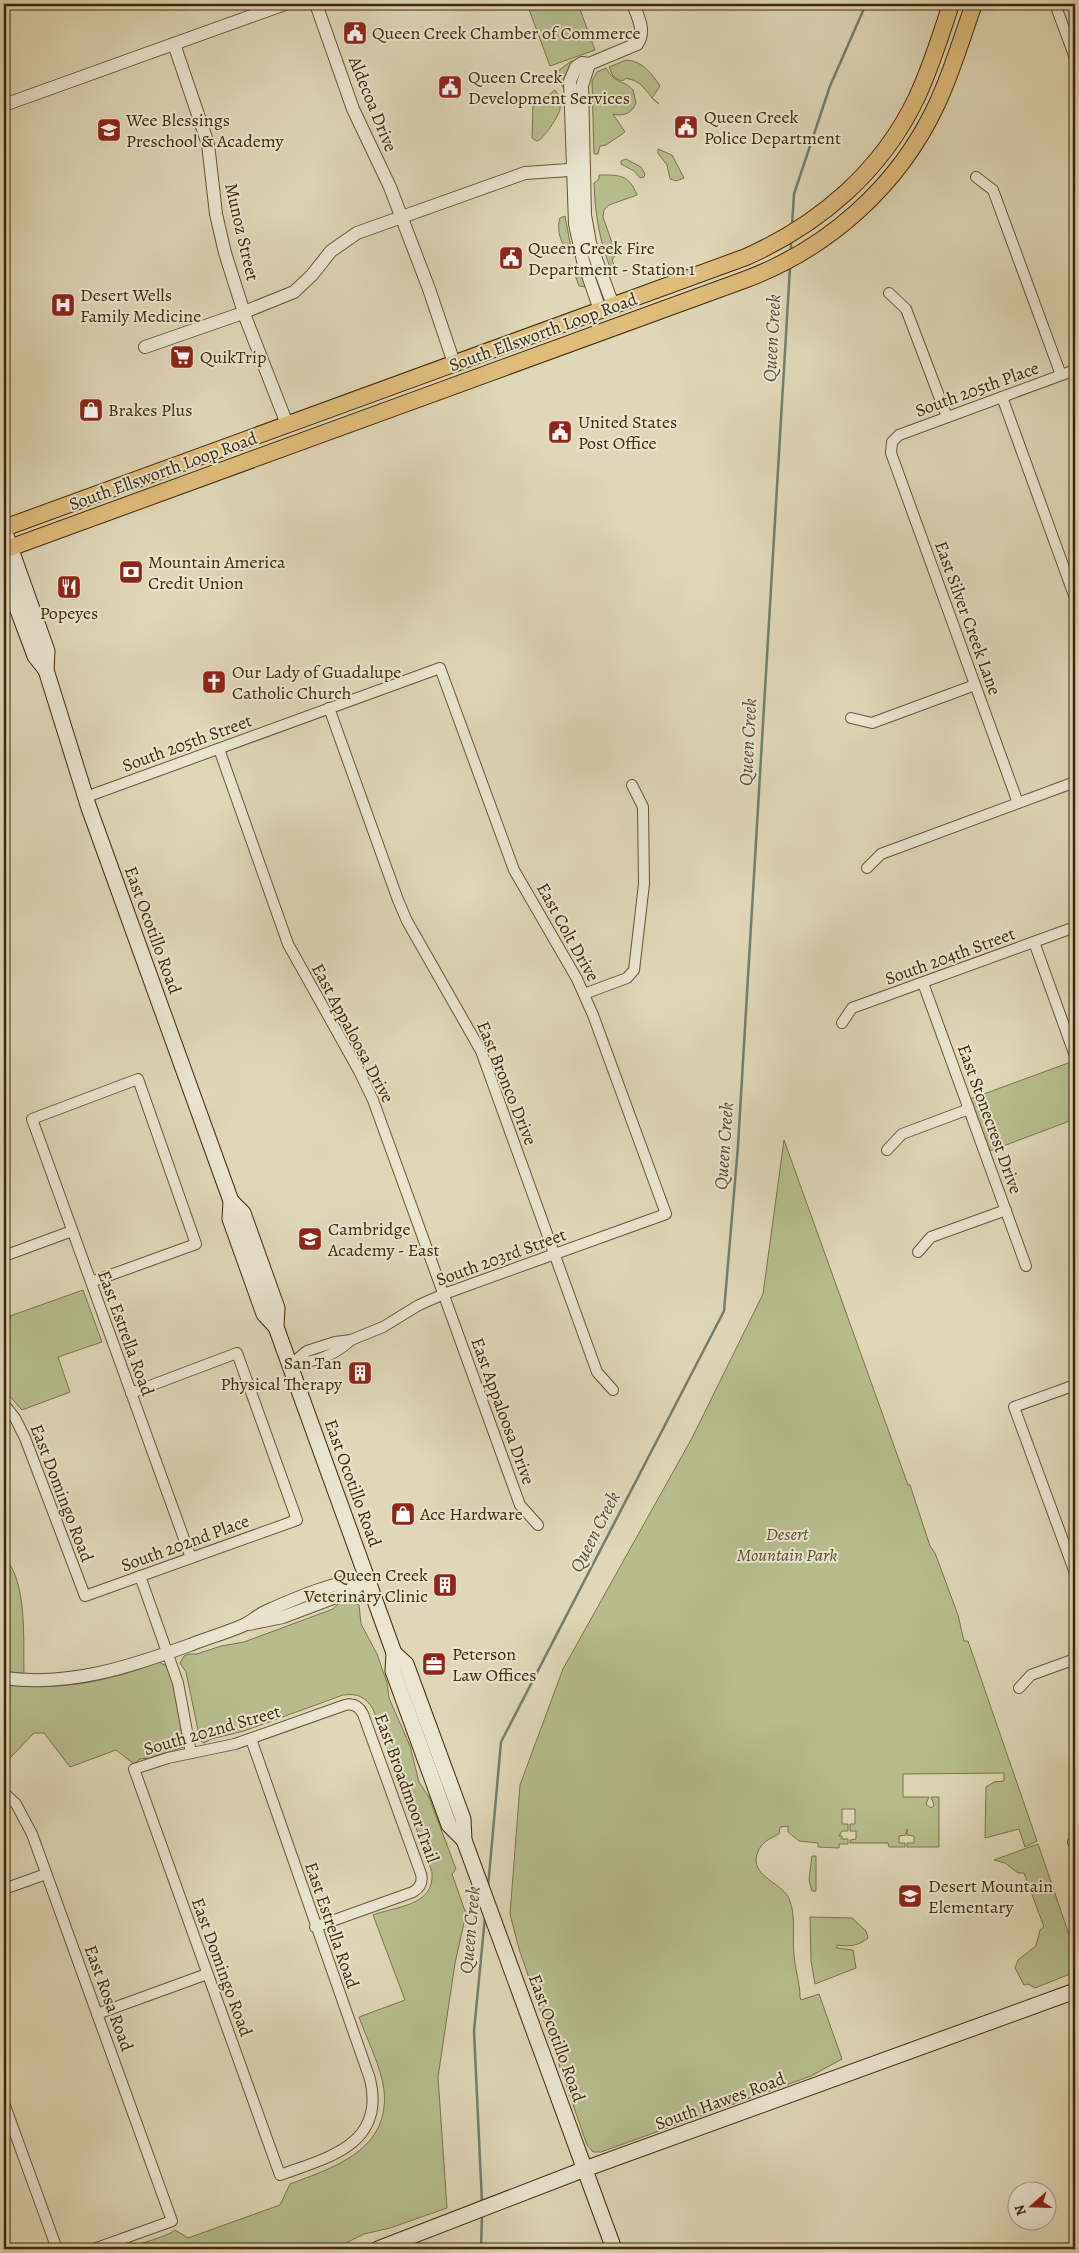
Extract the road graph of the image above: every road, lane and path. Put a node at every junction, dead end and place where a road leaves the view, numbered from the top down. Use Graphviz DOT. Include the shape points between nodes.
graph roads {
  1 [pos="285,4"];
  2 [pos="316,4"];
  3 [pos="633,4"];
  4 [pos="952,4"];
  5 [pos="974,4"];
  6 [pos="1055,4"];
  7 [pos="174,44"];
  8 [pos="1075,58"];
  9 [pos="4,105"];
  10 [pos="578,169"];
  11 [pos="976,177"];
  12 [pos="401,216"];
  13 [pos="889,293"];
  14 [pos="607,308"];
  15 [pos="244,312"];
  16 [pos="145,347"];
  17 [pos="454,363"];
  18 [pos="1075,370"];
  19 [pos="1061,375"];
  20 [pos="464,382"];
  21 [pos="1002,397"];
  22 [pos="946,418"];
  23 [pos="287,424"];
  24 [pos="892,442"];
  25 [pos="294,444"];
  26 [pos="4,529"];
  27 [pos="7,549"];
  28 [pos="4,573"];
  29 [pos="1075,598"];
  30 [pos="440,668"];
  31 [pos="46,670"];
  32 [pos="975,685"];
  33 [pos="329,708"];
  34 [pos="851,718"];
  35 [pos="219,748"];
  36 [pos="1075,782"];
  37 [pos="632,785"];
  38 [pos="86,797"];
  39 [pos="1018,803"];
  40 [pos="867,868"];
  41 [pos="1075,928"];
  42 [pos="1034,942"];
  43 [pos="923,983"];
  44 [pos="584,994"];
  45 [pos="842,1023"];
  46 [pos="1075,1056"];
  47 [pos="969,1110"];
  48 [pos="887,1150"];
  49 [pos="1006,1210"];
  50 [pos="666,1214"];
  51 [pos="72,1231"];
  52 [pos="918,1252"];
  53 [pos="555,1255"];
  54 [pos="4,1256"];
  55 [pos="1026,1266"];
  56 [pos="91,1282"];
  57 [pos="444,1294"];
  58 [pos="290,1365"];
  59 [pos="1075,1385"];
  60 [pos="613,1390"];
  61 [pos="131,1393"];
  62 [pos="4,1404"];
  63 [pos="538,1525"];
  64 [pos="191,1558"];
  65 [pos="1075,1573"];
  66 [pos="140,1576"];
  67 [pos="368,1578"];
  68 [pos="85,1596"];
  69 [pos="168,1652"];
  70 [pos="1075,1660"];
  71 [pos="4,1678"];
  72 [pos="1019,1688"];
  73 [pos="355,1705"];
  74 [pos="251,1739"];
  75 [pos="191,1753"];
  76 [pos="134,1770"];
  77 [pos="4,1793"];
  78 [pos="46,1874"];
  79 [pos="4,1889"];
  80 [pos="315,1927"];
  81 [pos="207,1974"];
  82 [pos="1075,1991"];
  83 [pos="97,2014"];
  84 [pos="4,2103"];
  85 [pos="585,2170"];
  86 [pos="280,2175"];
  87 [pos="57,2249"];
  88 [pos="94,2249"];
  89 [pos="378,2249"];
  90 [pos="614,2249"];
  1 -- 7 [label="street"];
  2 -- 12 [label="street, Aldecoa Drive" via="353,109"];
  3 -- 10 [label="street" via="642,28 637,44 589,64 582,63 576,67 570,81"];
  4 -- 14 [label="main road, South Ellsworth Loop Road" via="923,84 908,114 879,158 841,198 796,232 746,257"];
  5 -- 20 [label="main road, South Ellsworth Loop Road" via="945,87 920,136 872,198 838,228 793,258 744,280"];
  6 -- 8 [label="street"];
  7 -- 9 [label="street"];
  7 -- 15 [label="street, Munoz Street" via="208,144 216,214"];
  10 -- 12 [label="street" via="526,173"];
  10 -- 14 [label="street" via="587,230"];
  11 -- 19 [label="street" via="992,190"];
  12 -- 15 [label="street" via="344,240 294,292"];
  12 -- 17 [label="street, Aldecoa Drive"];
  13 -- 22 [label="street" via="906,309"];
  14 -- 17 [label="main road, South Ellsworth Loop Road"];
  15 -- 16 [label="street"];
  15 -- 23 [label="street, Munoz Street"];
  17 -- 20 [label="main road"];
  17 -- 23 [label="main road, South Ellsworth Loop Road"];
  18 -- 19 [label="street, South 205th Place"];
  19 -- 21 [label="street, South 205th Place"];
  20 -- 25 [label="main road, South Ellsworth Loop Road"];
  21 -- 22 [label="street, South 205th Place"];
  21 -- 29 [label="street"];
  22 -- 24 [label="street, South 205th Place" via="900,435"];
  23 -- 25 [label="main road"];
  23 -- 26 [label="main road, South Ellsworth Loop Road"];
  24 -- 32 [label="street, East Silver Creek Lane" via="891,453"];
  25 -- 27 [label="main road, South Ellsworth Loop Road"];
  26 -- 27 [label="main road, East Ocotillo Road"];
  27 -- 31 [label="main road, East Ocotillo Road" via="47,651"];
  28 -- 31 [label="main road, East Ocotillo Road" via="35,656"];
  30 -- 33 [label="street, South 205th Street"];
  30 -- 44 [label="street, East Colt Drive" via="514,870"];
  31 -- 38 [label="main road, East Ocotillo Road"];
  32 -- 34 [label="street" via="872,723"];
  32 -- 39 [label="street, East Silver Creek Lane"];
  33 -- 35 [label="street, South 205th Street"];
  33 -- 53 [label="street, East Bronco Drive" via="398,900 481,1051"];
  35 -- 38 [label="street, South 205th Street"];
  35 -- 57 [label="street, East Appaloosa Drive" via="288,944 373,1100"];
  36 -- 39 [label="street"];
  37 -- 44 [label="street" via="643,807 644,884 634,970 627,978"];
  38 -- 58 [label="main road, East Ocotillo Road" via="231,1202 242,1213 272,1293 277,1308 276,1327"];
  39 -- 40 [label="street" via="881,854"];
  41 -- 42 [label="street, South 204th Street"];
  42 -- 43 [label="street, South 204th Street"];
  42 -- 46 [label="street"];
  43 -- 45 [label="street, South 204th Street" via="852,1008"];
  43 -- 47 [label="street, East Stonecrest Drive"];
  44 -- 50 [label="street, East Colt Drive"];
  47 -- 48 [label="street" via="902,1134"];
  47 -- 49 [label="street, East Stonecrest Drive"];
  49 -- 52 [label="street" via="931,1236"];
  49 -- 55 [label="street, East Stonecrest Drive"];
  50 -- 53 [label="street, South 203rd Street"];
  51 -- 54 [label="street"];
  51 -- 56 [label="street, East Estrella Road"];
  51 -- 56 [label="street, East Estrella Road" via="32,1119 138,1079 196,1244"];
  53 -- 57 [label="street, South 203rd Street"];
  53 -- 60 [label="street, East Bronco Drive" via="597,1372"];
  56 -- 61 [label="street, East Estrella Road"];
  57 -- 58 [label="street, South 203rd Street" via="384,1327 351,1340 307,1351"];
  57 -- 63 [label="street, East Appaloosa Drive" via="520,1505"];
  58 -- 67 [label="main road, East Ocotillo Road"];
  59 -- 65 [label="street" via="1014,1408"];
  61 -- 64 [label="street, East Estrella Road"];
  61 -- 64 [label="street, South 202nd Place" via="236,1353 297,1520"];
  62 -- 68 [label="street, East Domingo Road" via="25,1438"];
  64 -- 66 [label="street, South 202nd Place"];
  66 -- 68 [label="street, South 202nd Place"];
  66 -- 69 [label="street"];
  67 -- 69 [label="street" via="352,1591 282,1617 244,1625"];
  67 -- 85 [label="main road, East Ocotillo Road" via="394,1653 406,1664 463,1819 464,1840"];
  69 -- 71 [label="street" via="88,1676"];
  69 -- 75 [label="street" via="178,1683"];
  70 -- 72 [label="street" via="1031,1675"];
  73 -- 74 [label="street, South 202nd Street" via="345,1705"];
  73 -- 80 [label="street, East Broadmoor Trail" via="362,1711 373,1740 421,1874 420,1885 413,1892"];
  74 -- 75 [label="street, South 202nd Street"];
  74 -- 80 [label="street, East Estrella Road"];
  75 -- 76 [label="street, South 202nd Street"];
  76 -- 81 [label="street, East Domingo Road"];
  77 -- 78 [label="street, East Rosa Road" via="25,1817"];
  78 -- 79 [label="street"];
  78 -- 83 [label="street, East Rosa Road"];
  80 -- 86 [label="street, East Estrella Road" via="370,2080 373,2104 368,2122 357,2140 344,2150"];
  81 -- 83 [label="street"];
  81 -- 86 [label="street, East Domingo Road"];
  82 -- 85 [label="main road, South Hawes Road"];
  83 -- 88 [label="street, East Rosa Road" via="172,2221"];
  84 -- 87 [label="street"];
  85 -- 89 [label="main road, South Hawes Road"];
  85 -- 90 [label="main road, East Ocotillo Road"];
}
